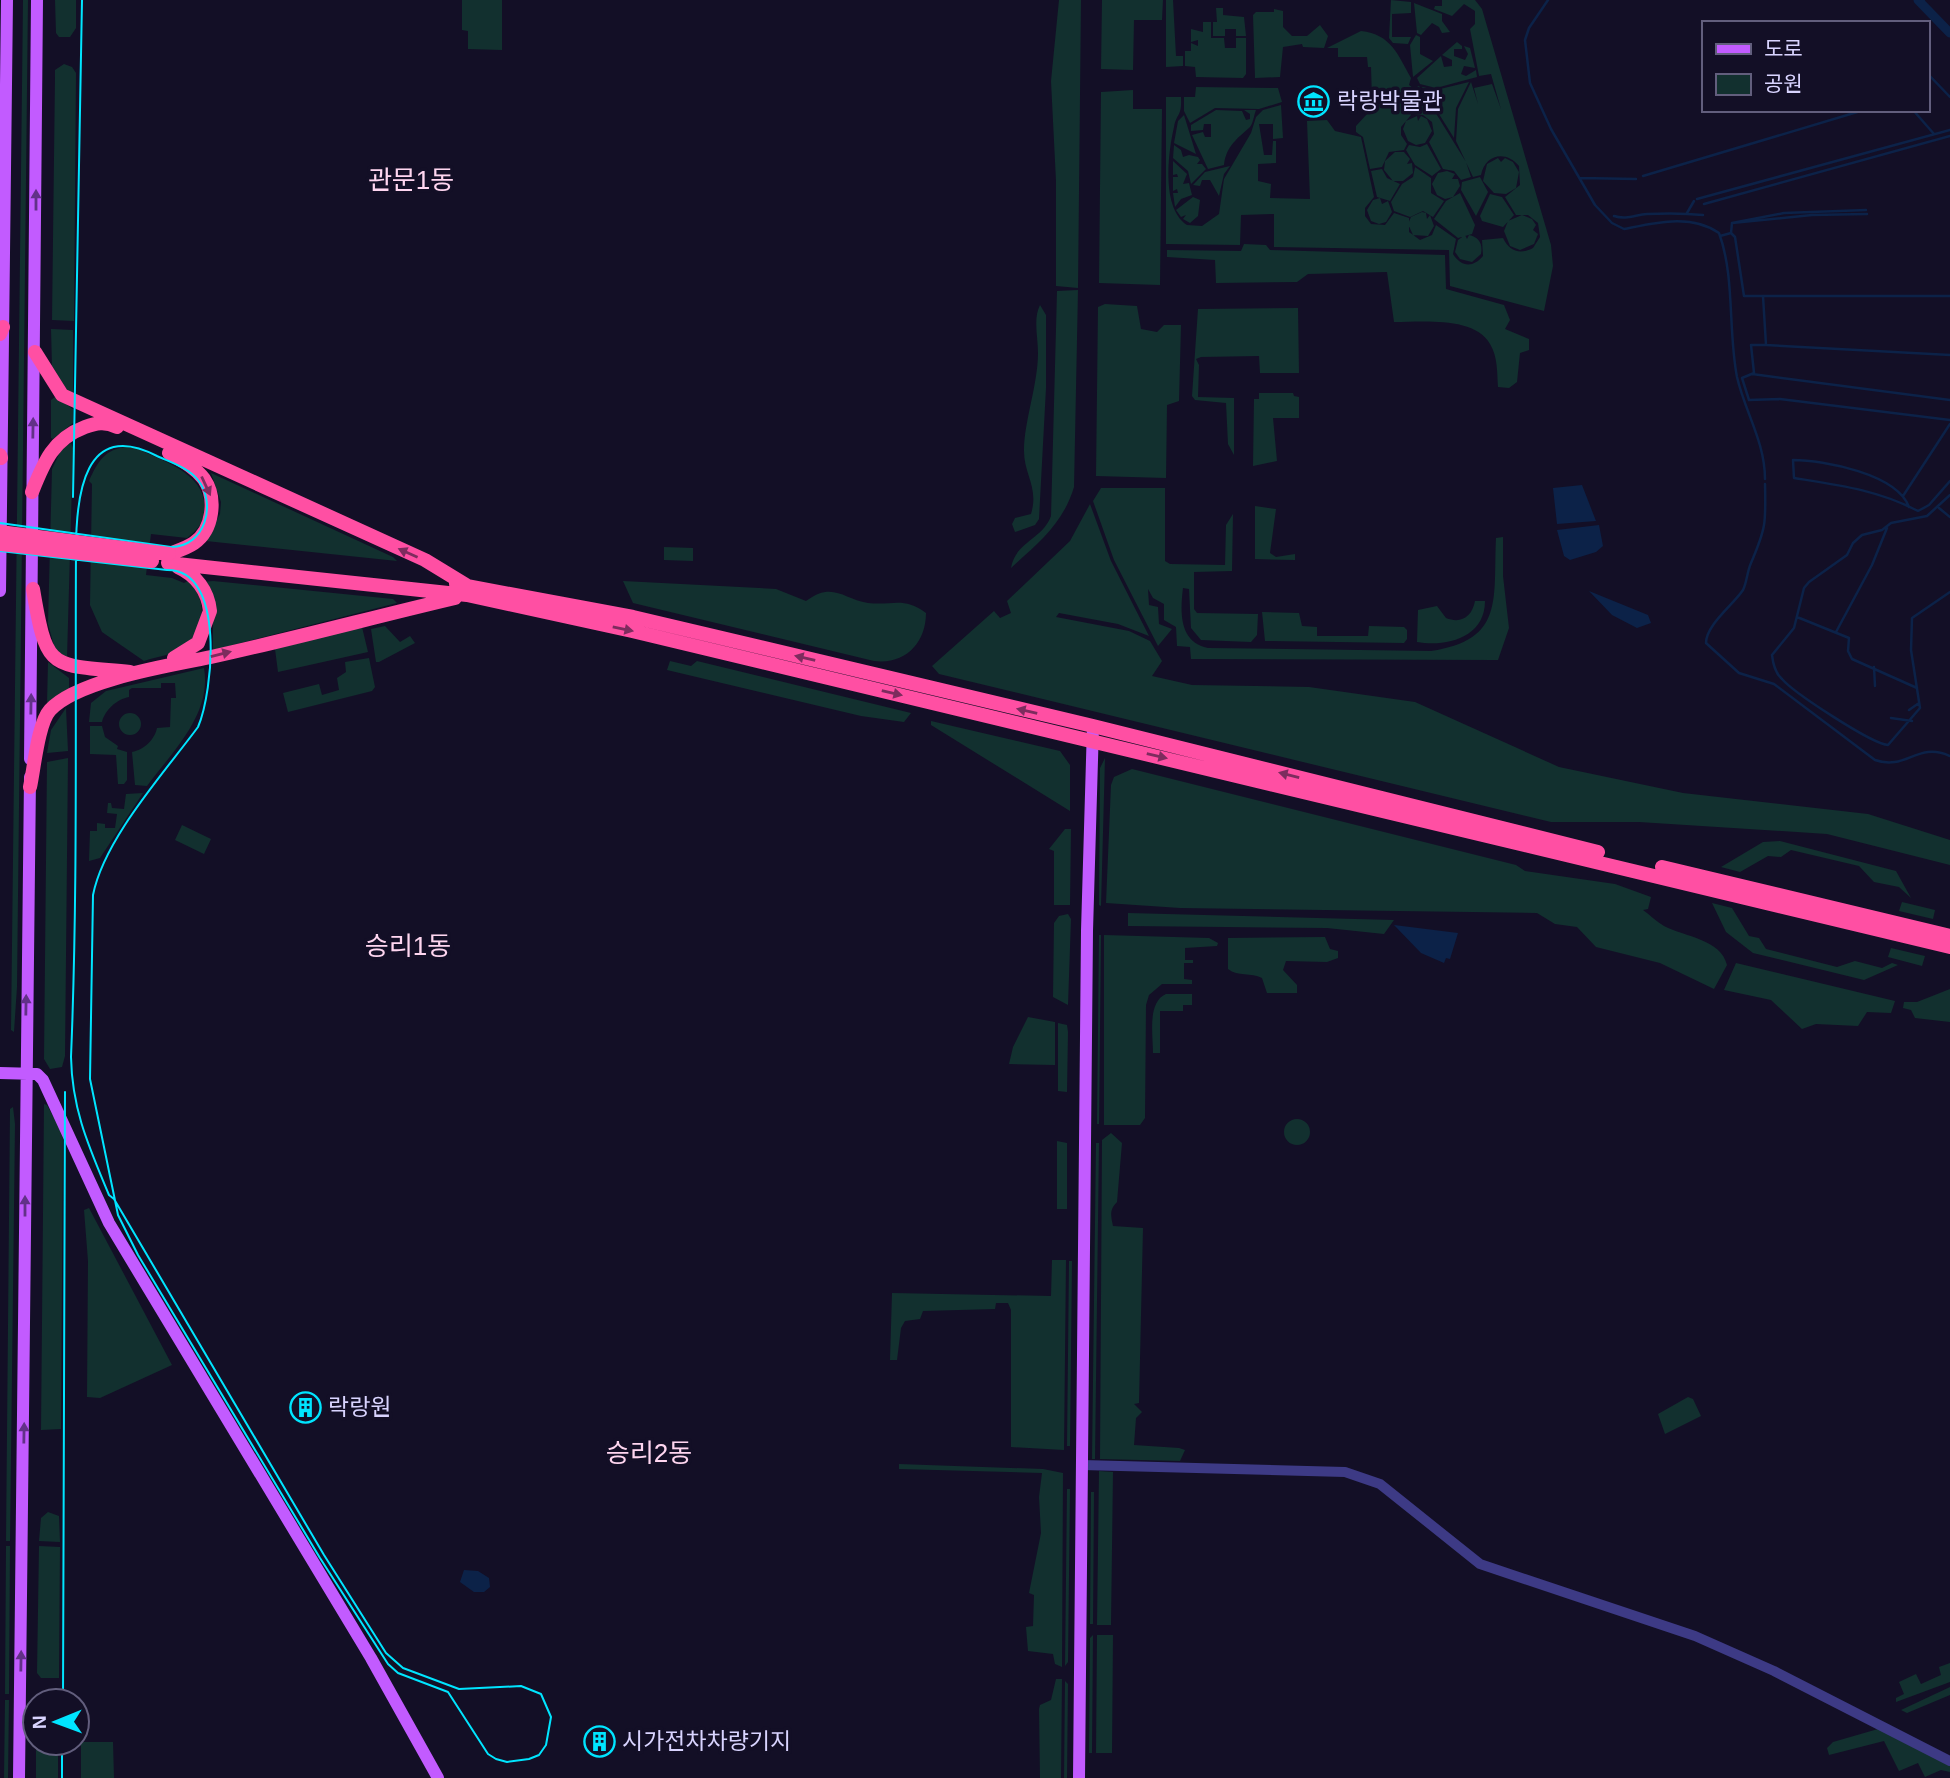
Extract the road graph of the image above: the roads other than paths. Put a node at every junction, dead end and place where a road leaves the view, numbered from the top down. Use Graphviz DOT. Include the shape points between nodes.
graph roads {
  1 [pos="7,0"];
  2 [pos="37,0"];
  3 [pos="2,331"];
  4 [pos="35,352"];
  5 [pos="1,456"];
  6 [pos="32,492"];
  7 [pos="0,532"];
  8 [pos="0,544"];
  9 [pos="169,558"];
  10 [pos="33,589"];
  11 [pos="467,590"];
  12 [pos="0,591"];
  13 [pos="154,667"];
  14 [pos="135,672"];
  15 [pos="1092,733"];
  16 [pos="30,787"];
  17 [pos="1814,910"];
  18 [pos="1950,936"];
  19 [pos="1950,947"];
  20 [pos="0,1073"];
  21 [pos="24,1073"];
  22 [pos="1082,1465"];
  23 [pos="1950,1761"];
  24 [pos="19,1778"];
  25 [pos="438,1778"];
  26 [pos="1079,1778"];
  1 -- 3 [label="main road"];
  4 -- 2 [label="main road, one-way"];
  3 -- 5 [label="main road"];
  6 -- 4 [label="main road, one-way"];
  11 -- 4 [label="highway, one-way" via="425,560 69,399 47,376"];
  5 -- 12 [label="main road"];
  6 -- 9 [label="highway, one-way" via="44,461 66,436 100,422 111,424 186,463 206,481 212,512 206,529 193,544"];
  6 -- 10 [label="main road"];
  7 -- 9 [label="highway, bridge"];
  8 -- 9 [label="highway, bridge"];
  9 -- 11 [label="highway"];
  9 -- 13 [label="highway" via="197,580 210,611 198,643"];
  10 -- 14 [label="highway" via="40,634 59,663"];
  16 -- 10 [label="main road, one-way"];
  13 -- 11 [label="highway, one-way" via="211,657"];
  11 -- 15 [label="highway" via="633,617"];
  13 -- 14 [label="highway"];
  14 -- 16 [label="highway" via="75,695 49,711"];
  15 -- 17 [label="highway"];
  15 -- 22 [label="main road"];
  21 -- 16 [label="main road, one-way"];
  17 -- 18 [label="highway"];
  17 -- 19 [label="highway"];
  20 -- 21 [label="main road"];
  24 -- 21 [label="main road, one-way"];
  21 -- 25 [label="main road" via="37,1074 43,1080 109,1223 371,1658"];
  22 -- 23 [label="street" via="1361,1475 1380,1484 1480,1564 1695,1636"];
  22 -- 26 [label="main road"];
}
